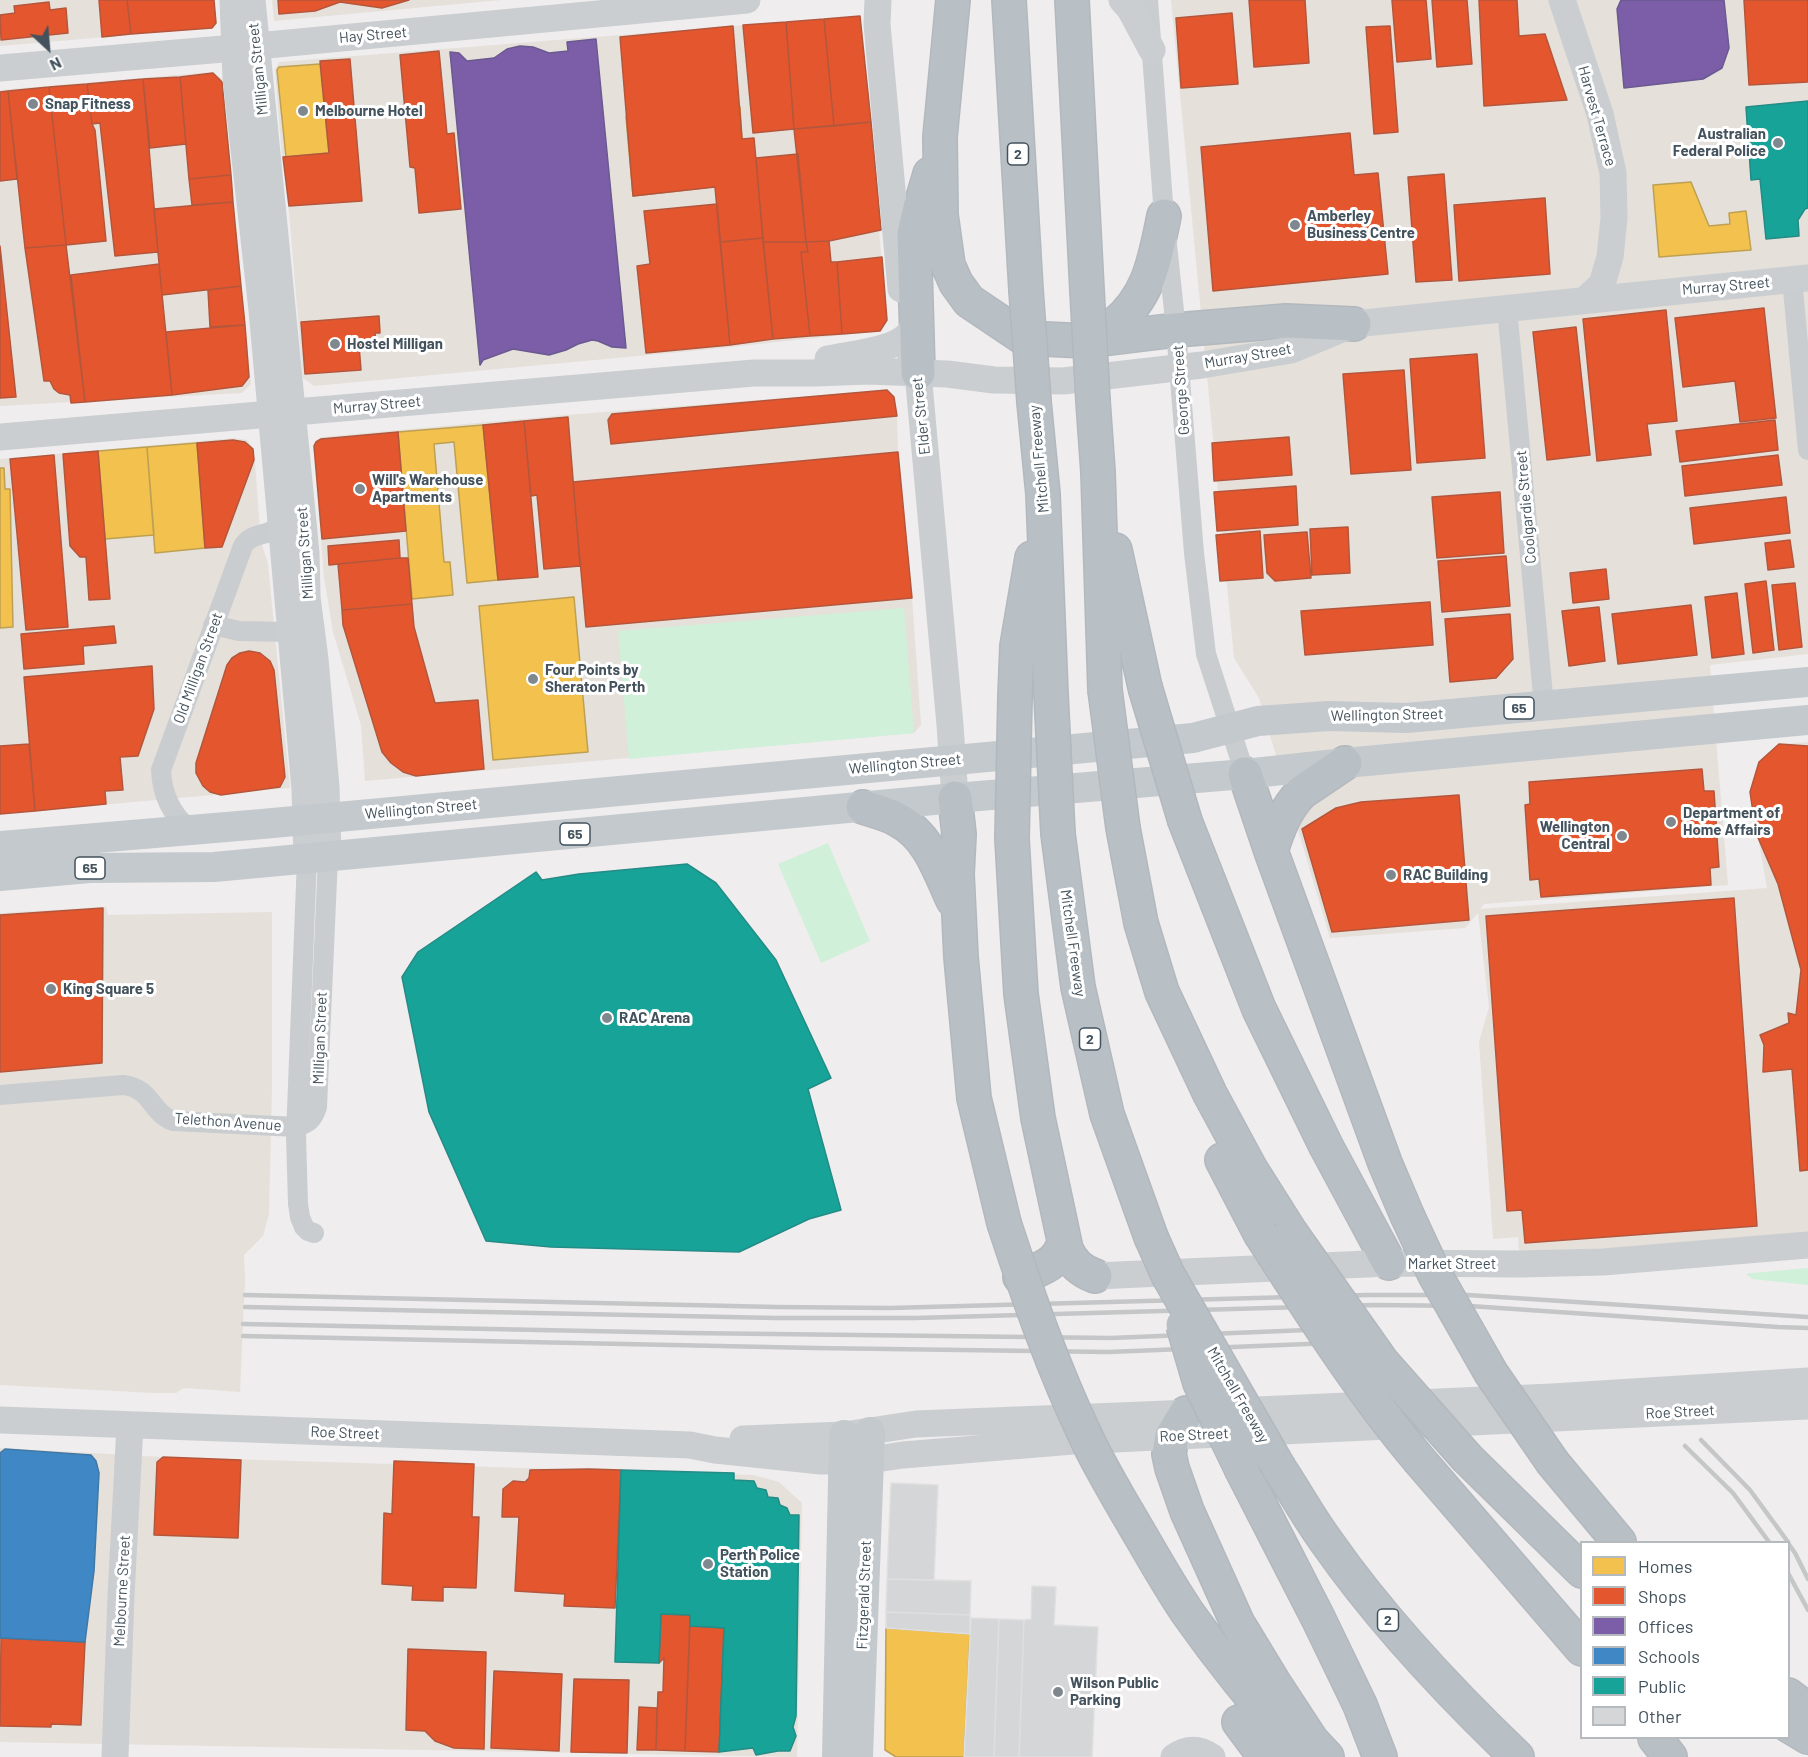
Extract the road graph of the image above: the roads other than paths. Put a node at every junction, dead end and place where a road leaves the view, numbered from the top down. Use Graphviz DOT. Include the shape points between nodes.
graph roads {
  1 [pos="233,0"];
  2 [pos="252,0"];
  3 [pos="747,0"];
  4 [pos="878,0"];
  5 [pos="953,0"];
  6 [pos="1009,0"];
  7 [pos="1072,0"];
  8 [pos="1122,0"];
  9 [pos="1148,0"];
  10 [pos="1562,0"];
  11 [pos="246,47"];
  12 [pos="1152,50"];
  13 [pos="0,68"];
  14 [pos="940,137"];
  15 [pos="1164,216"];
  16 [pos="1800,279"];
  17 [pos="1586,299"];
  18 [pos="1507,308"];
  19 [pos="1354,324"];
  20 [pos="911,326"];
  21 [pos="1176,330"];
  22 [pos="1086,341"];
  23 [pos="1179,367"];
  24 [pos="754,373"];
  25 [pos="918,373"];
  26 [pos="282,413"];
  27 [pos="0,437"];
  28 [pos="1808,450"];
  29 [pos="1098,472"];
  30 [pos="1043,495"];
  31 [pos="282,521"];
  32 [pos="213,625"];
  33 [pos="290,632"];
  34 [pos="1808,682"];
  35 [pos="1544,706"];
  36 [pos="1406,718"];
  37 [pos="1808,720"];
  38 [pos="1230,728"];
  39 [pos="1465,752"];
  40 [pos="952,760"];
  41 [pos="1345,763"];
  42 [pos="1245,774"];
  43 [pos="955,798"];
  44 [pos="863,807"];
  45 [pos="317,818"];
  46 [pos="190,831"];
  47 [pos="0,846"];
  48 [pos="1271,851"];
  49 [pos="317,858"];
  50 [pos="0,876"];
  51 [pos="959,912"];
  52 [pos="0,1095"];
  53 [pos="317,1107"];
  54 [pos="297,1127"];
  55 [pos="314,1233"];
  56 [pos="1275,1233"];
  57 [pos="1064,1242"];
  58 [pos="1808,1245"];
  59 [pos="1389,1263"];
  60 [pos="1168,1275"];
  61 [pos="1095,1276"];
  62 [pos="1020,1277"];
  63 [pos="1808,1381"];
  64 [pos="1642,1403"];
  65 [pos="1808,1406"];
  66 [pos="0,1420"];
  67 [pos="130,1425"];
  68 [pos="1179,1425"];
  69 [pos="857,1447"];
  70 [pos="1618,1541"];
  71 [pos="1580,1570"];
  72 [pos="1318,1618"];
  73 [pos="1580,1647"];
  74 [pos="1790,1700"];
  75 [pos="1239,1722"];
  76 [pos="1801,1726"];
  77 [pos="115,1757"];
  78 [pos="837,1757"];
  79 [pos="858,1757"];
  80 [pos="1174,1757"];
  81 [pos="1212,1757"];
  82 [pos="1265,1757"];
  83 [pos="1304,1757"];
  84 [pos="1327,1757"];
  85 [pos="1362,1757"];
  86 [pos="1380,1757"];
  87 [pos="1518,1757"];
  1 -- 11 [label="main road, Milligan Street"];
  2 -- 11 [label="main road, Milligan Street"];
  3 -- 11 [label="main road, Hay Street"];
  4 -- 20 [label="main road" via="877,24"];
  5 -- 14 [label="highway"];
  6 -- 30 [label="highway, Mitchell Freeway / 2, bridge"];
  7 -- 29 [label="highway, bridge"];
  8 -- 12 [label="main road"];
  9 -- 12 [label="street, George Street"];
  10 -- 17 [label="main road, Harvest Terrace" via="1599,114 1613,173 1610,257 1602,284"];
  11 -- 13 [label="main road, Hay Street"];
  11 -- 26 [label="main road, Milligan Street" via="236,78 262,310"];
  12 -- 15 [label="street, George Street"];
  14 -- 20 [label="highway" via="914,234"];
  14 -- 22 [label="highway" via="942,225 948,266 956,283 969,301 1023,338"];
  15 -- 21 [label="street, George Street"];
  15 -- 22 [label="highway" via="1153,268 1143,291 1114,326"];
  16 -- 17 [label="main road, Murray Street"];
  16 -- 28 [label="street"];
  17 -- 18 [label="main road, Murray Street"];
  18 -- 19 [label="main road, Murray Street"];
  18 -- 35 [label="street, Coolgardie Street"];
  19 -- 21 [label="highway" via="1286,321"];
  19 -- 23 [label="main road, Murray Street" via="1291,350"];
  20 -- 24 [label="main road, Murray Street" via="880,349"];
  20 -- 25 [label="highway"];
  21 -- 22 [label="highway"];
  21 -- 23 [label="street, George Street"];
  23 -- 25 [label="main road, Murray Street" via="1063,381"];
  23 -- 38 [label="street, George Street" via="1206,654"];
  24 -- 25 [label="main road, Murray Street"];
  24 -- 26 [label="main road, Murray Street"];
  25 -- 40 [label="main road, Elder Street"];
  26 -- 27 [label="main road, Murray Street"];
  26 -- 31 [label="main road, Milligan Street"];
  26 -- 45 [label="main road, Milligan Street" via="306,553 315,659"];
  29 -- 56 [label="highway, bridge" via="1105,690 1123,828 1141,923 1162,992 1250,1168"];
  29 -- 59 [label="highway, bridge" via="1145,687 1185,821 1259,1009"];
  30 -- 57 [label="highway, 2, bridge" via="1017,645 1012,839 1021,994 1038,1118"];
  30 -- 60 [label="highway, Mitchell Freeway / 2, bridge" via="1058,834 1078,987 1107,1114"];
  31 -- 32 [label="street, Old Milligan Street" via="270,533 246,540"];
  31 -- 33 [label="main road, Milligan Street"];
  32 -- 33 [label="street" via="239,631"];
  32 -- 46 [label="street, Old Milligan Street" via="161,770 172,811"];
  33 -- 45 [label="main road, Milligan Street" via="305,789"];
  34 -- 35 [label="main road, Wellington Street / 65"];
  35 -- 36 [label="main road, Wellington Street / 65"];
  36 -- 38 [label="main road, Wellington Street / 65" via="1329,716 1258,721"];
  36 -- 39 [label="main road" via="1454,741"];
  37 -- 39 [label="main road, 65"];
  38 -- 40 [label="main road, Wellington Street / 65" via="1193,738"];
  38 -- 42 [label="street, George Street"];
  39 -- 41 [label="main road, 65"];
  40 -- 43 [label="main road, Elder Street"];
  40 -- 45 [label="main road, Wellington Street / 65"];
  41 -- 42 [label="main road, 65"];
  41 -- 48 [label="highway" via="1296,798 1281,821"];
  42 -- 43 [label="main road, 65"];
  42 -- 48 [label="highway"];
  43 -- 44 [label="main road, 65"];
  43 -- 51 [label="highway"];
  44 -- 49 [label="main road, 65"];
  44 -- 51 [label="highway" via="897,819 923,839"];
  45 -- 46 [label="main road, Wellington Street / 65"];
  45 -- 49 [label="main road, Milligan Street"];
  46 -- 47 [label="main road, Wellington Street / 65"];
  48 -- 70 [label="highway, bridge" via="1385,1163 1434,1273 1524,1422"];
  49 -- 50 [label="main road, 65" via="214,867 89,868"];
  49 -- 53 [label="street, Milligan Street"];
  49 -- 54 [label="street, Milligan Street"];
  51 -- 83 [label="highway, bridge" via="974,1098 1004,1223 1053,1361 1086,1437 1186,1610 1222,1661"];
  52 -- 54 [label="street, Telethon Avenue" via="129,1086 144,1092 158,1113 172,1121"];
  53 -- 54 [label="street, Telethon Avenue" via="309,1123"];
  54 -- 55 [label="street, Milligan Street" via="299,1210 304,1227"];
  56 -- 71 [label="highway, bridge" via="1467,1458"];
  56 -- 73 [label="highway, bridge" via="1324,1333 1398,1434"];
  57 -- 61 [label="highway" via="1075,1264"];
  57 -- 62 [label="highway" via="1052,1263"];
  58 -- 59 [label="main road, Market Street" via="1603,1262"];
  59 -- 61 [label="main road, Market Street"];
  60 -- 72 [label="highway, bridge" via="1200,1383"];
  60 -- 87 [label="highway, Mitchell Freeway / 2, bridge" via="1279,1468 1326,1541 1366,1594 1450,1690"];
  63 -- 64 [label="main road, Roe Street"];
  64 -- 65 [label="main road, Roe Street"];
  64 -- 68 [label="main road, Roe Street"];
  66 -- 67 [label="main road, Roe Street"];
  67 -- 69 [label="main road, Roe Street" via="690,1445 821,1461"];
  67 -- 77 [label="main road, Melbourne Street"];
  68 -- 69 [label="main road, Roe Street" via="903,1455"];
  68 -- 84 [label="highway" via="1170,1454 1172,1468 1237,1622 1312,1741"];
  69 -- 78 [label="main road, Fitzgerald Street"];
  69 -- 79 [label="main road, Fitzgerald Street"];
  72 -- 85 [label="highway"];
  72 -- 86 [label="highway"];
  74 -- 76 [label="highway"];
  75 -- 82 [label="highway"];
  80 -- 81 [label="main road" via="1195,1750"];
}
